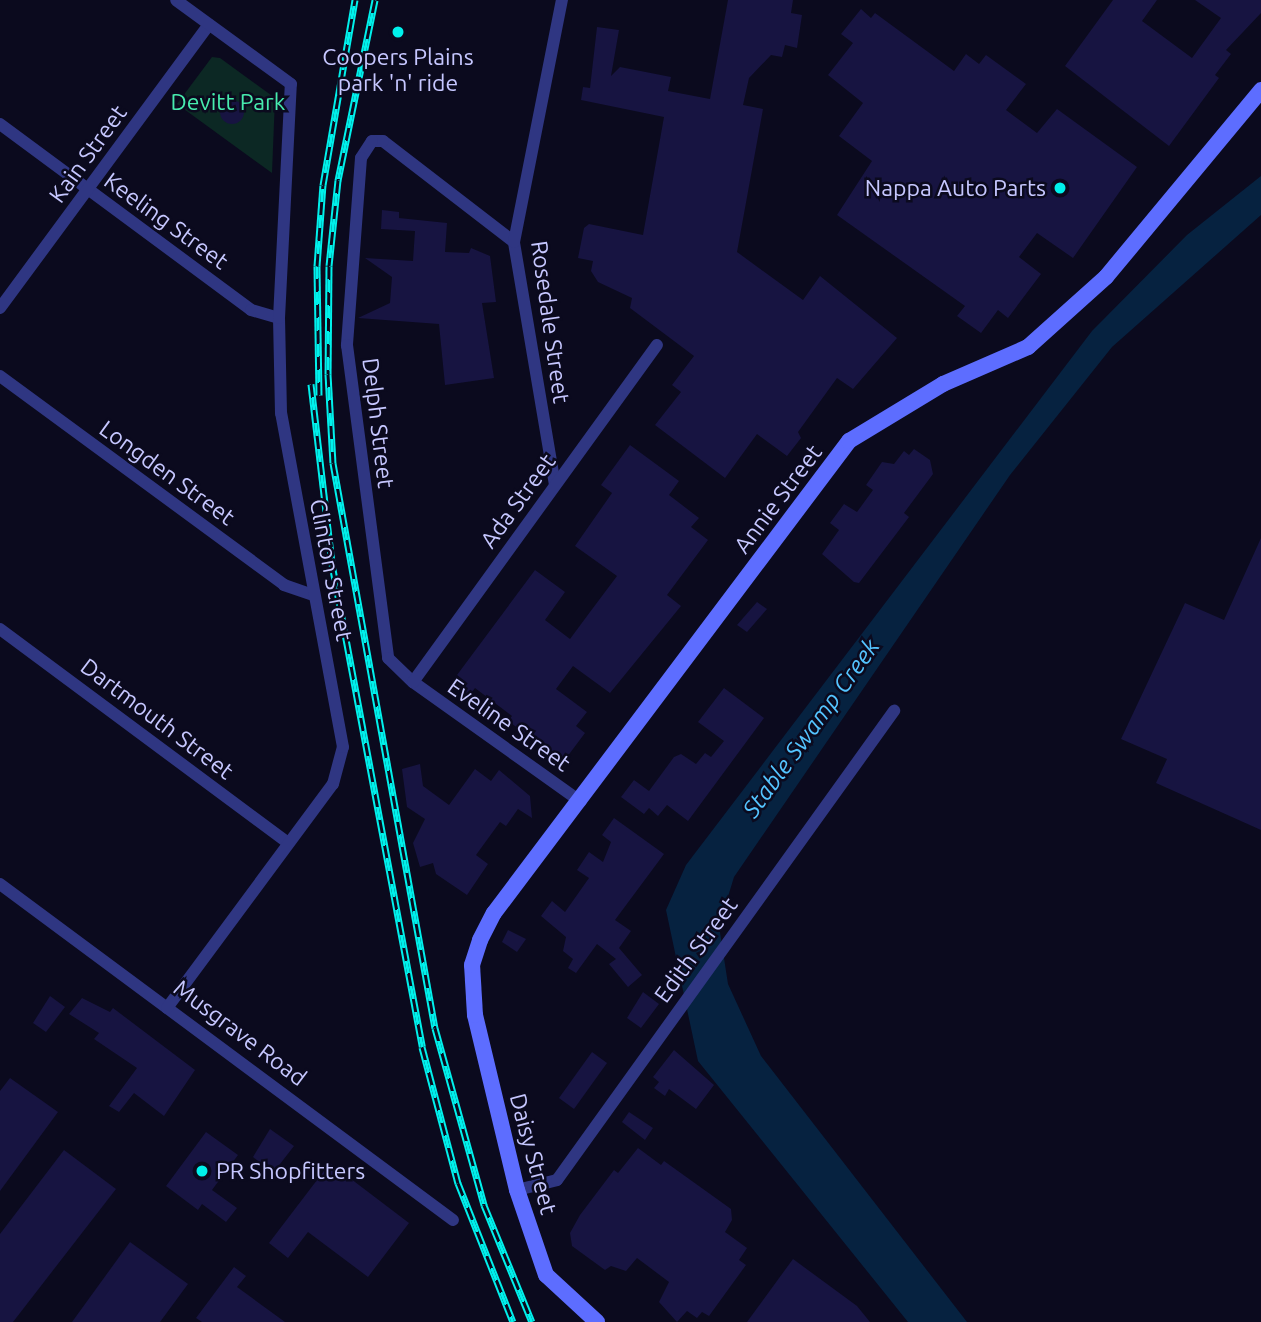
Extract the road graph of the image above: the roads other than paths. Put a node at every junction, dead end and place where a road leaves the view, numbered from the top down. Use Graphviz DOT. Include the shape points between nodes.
graph roads {
  1 [pos="176,0"];
  2 [pos="562,0"];
  3 [pos="209,24"];
  4 [pos="1261,90"];
  5 [pos="0,124"];
  6 [pos="87,189"];
  7 [pos="514,242"];
  8 [pos="0,308"];
  9 [pos="279,317"];
  10 [pos="657,345"];
  11 [pos="0,376"];
  12 [pos="555,485"];
  13 [pos="313,595"];
  14 [pos="0,629"];
  15 [pos="413,682"];
  16 [pos="894,711"];
  17 [pos="581,802"];
  18 [pos="288,843"];
  19 [pos="0,884"];
  20 [pos="167,1008"];
  21 [pos="480,1045"];
  22 [pos="517,1190"];
  23 [pos="453,1220"];
  24 [pos="597,1322"];
  1 -- 3 [label="street"];
  2 -- 7 [label="street, Rosedale Street"];
  3 -- 6 [label="street, Kain Street"];
  3 -- 9 [label="street, Clinton Street" via="291,84"];
  4 -- 17 [label="street, Annie Street" via="1106,277 1028,347 943,384 849,441"];
  5 -- 6 [label="street, Keeling Street"];
  6 -- 8 [label="street, Kain Street"];
  6 -- 9 [label="street, Keeling Street" via="251,310"];
  7 -- 12 [label="street, Rosedale Street"];
  7 -- 15 [label="street, Delph Street" via="383,141 372,141 361,158 347,345 388,658"];
  9 -- 13 [label="street, Clinton Street" via="281,413"];
  10 -- 12 [label="street, Ada Street"];
  11 -- 13 [label="street, Longden Street" via="284,585"];
  12 -- 15 [label="street, Ada Street"];
  13 -- 18 [label="street, Clinton Street" via="343,747 333,785"];
  14 -- 18 [label="street, Dartmouth Street"];
  15 -- 17 [label="street, Eveline Street"];
  16 -- 22 [label="street, Edith Street" via="557,1180"];
  17 -- 21 [label="street, Annie Street" via="494,913 480,940 472,988"];
  18 -- 20 [label="street, Clinton Street"];
  19 -- 20 [label="street, Musgrave Road"];
  20 -- 23 [label="street, Musgrave Road"];
  21 -- 22 [label="street, Daisy Street"];
  22 -- 24 [label="street, Daisy Street" via="546,1275"];
}
